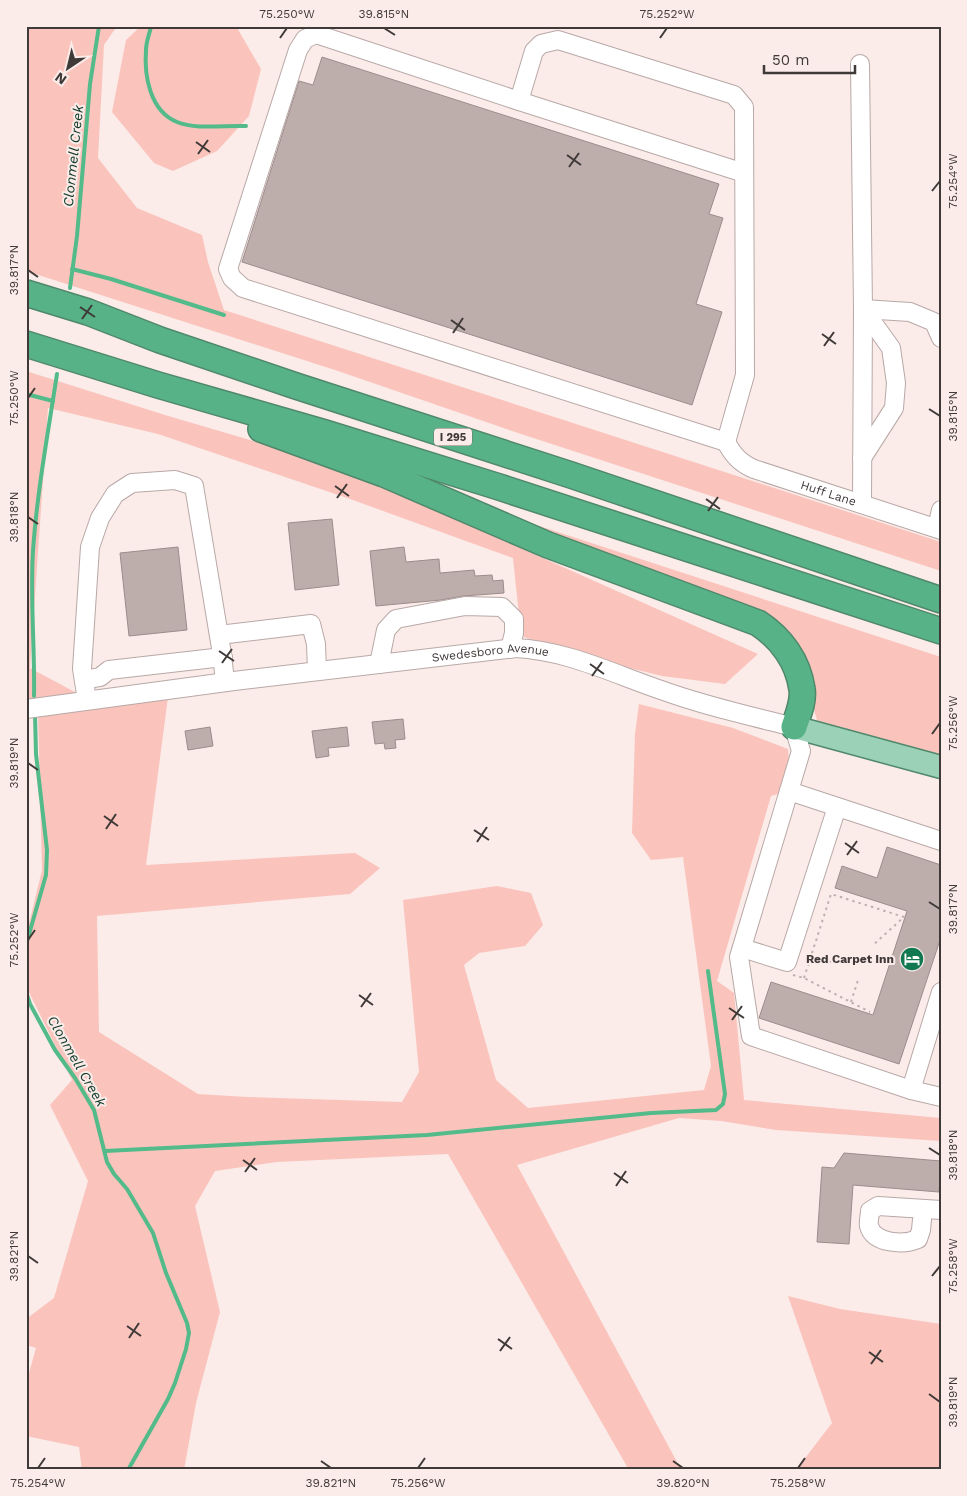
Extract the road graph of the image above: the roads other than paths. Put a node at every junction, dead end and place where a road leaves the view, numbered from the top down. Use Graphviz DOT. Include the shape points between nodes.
graph roads {
  1 [pos="860,64"];
  2 [pos="519,101"];
  3 [pos="744,174"];
  4 [pos="26,293"];
  5 [pos="864,309"];
  6 [pos="941,338"];
  7 [pos="26,344"];
  8 [pos="158,385"];
  9 [pos="726,442"];
  10 [pos="862,458"];
  11 [pos="862,504"];
  12 [pos="941,510"];
  13 [pos="939,529"];
  14 [pos="880,579"];
  15 [pos="941,595"];
  16 [pos="941,600"];
  17 [pos="941,631"];
  18 [pos="219,635"];
  19 [pos="510,648"];
  20 [pos="223,657"];
  21 [pos="379,664"];
  22 [pos="317,671"];
  23 [pos="84,680"];
  24 [pos="225,682"];
  25 [pos="88,700"];
  26 [pos="26,709"];
  27 [pos="794,727"];
  28 [pos="941,767"];
  29 [pos="789,791"];
  30 [pos="837,807"];
  31 [pos="941,841"];
  32 [pos="742,948"];
  33 [pos="941,992"];
  34 [pos="910,1090"];
  35 [pos="941,1097"];
  36 [pos="923,1209"];
  37 [pos="941,1210"];
  1 -- 5 [label="street"];
  2 -- 3 [label="street"];
  2 -- 3 [label="street" via="534,51 541,44 558,40 734,95 744,107"];
  2 -- 9 [label="street" via="316,34 304,39 228,269 232,278 243,288"];
  3 -- 9 [label="street" via="745,375"];
  4 -- 14 [label="highway, I 295"];
  5 -- 6 [label="street" via="910,312 934,322"];
  5 -- 10 [label="street"];
  5 -- 10 [label="street" via="891,348 896,383 894,408"];
  7 -- 8 [label="highway"];
  8 -- 17 [label="highway" via="325,432"];
  8 -- 27 [label="highway" via="284,438 384,474 548,546 758,623 779,640 794,664 802,690"];
  9 -- 11 [label="street, Huff Lane" via="732,454 743,464"];
  10 -- 11 [label="street"];
  11 -- 13 [label="street, Huff Lane"];
  12 -- 13 [label="street"];
  14 -- 15 [label="highway"];
  14 -- 16 [label="highway, I 295"];
  18 -- 20 [label="street"];
  18 -- 22 [label="street" via="311,624"];
  18 -- 23 [label="street" via="194,486 175,480 132,482 116,494 100,518 90,547"];
  19 -- 21 [label="street, Swedesboro Avenue"];
  19 -- 21 [label="street" via="514,619 502,608 465,606 396,619 386,630"];
  19 -- 27 [label="street, Swedesboro Avenue" via="562,655 662,691"];
  20 -- 23 [label="street" via="109,670 100,677"];
  20 -- 24 [label="street"];
  21 -- 22 [label="street, Swedesboro Avenue"];
  22 -- 24 [label="street, Swedesboro Avenue"];
  23 -- 25 [label="street"];
  24 -- 25 [label="street, Swedesboro Avenue"];
  25 -- 26 [label="street, Swedesboro Avenue"];
  27 -- 28 [label="main road, Swedesboro Avenue"];
  27 -- 29 [label="street" via="801,751"];
  29 -- 30 [label="street"];
  29 -- 32 [label="street"];
  30 -- 31 [label="street"];
  30 -- 32 [label="street" via="787,962"];
  32 -- 34 [label="street" via="739,957 750,1036"];
  33 -- 34 [label="street"];
  34 -- 35 [label="street"];
  36 -- 37 [label="street"];
}
